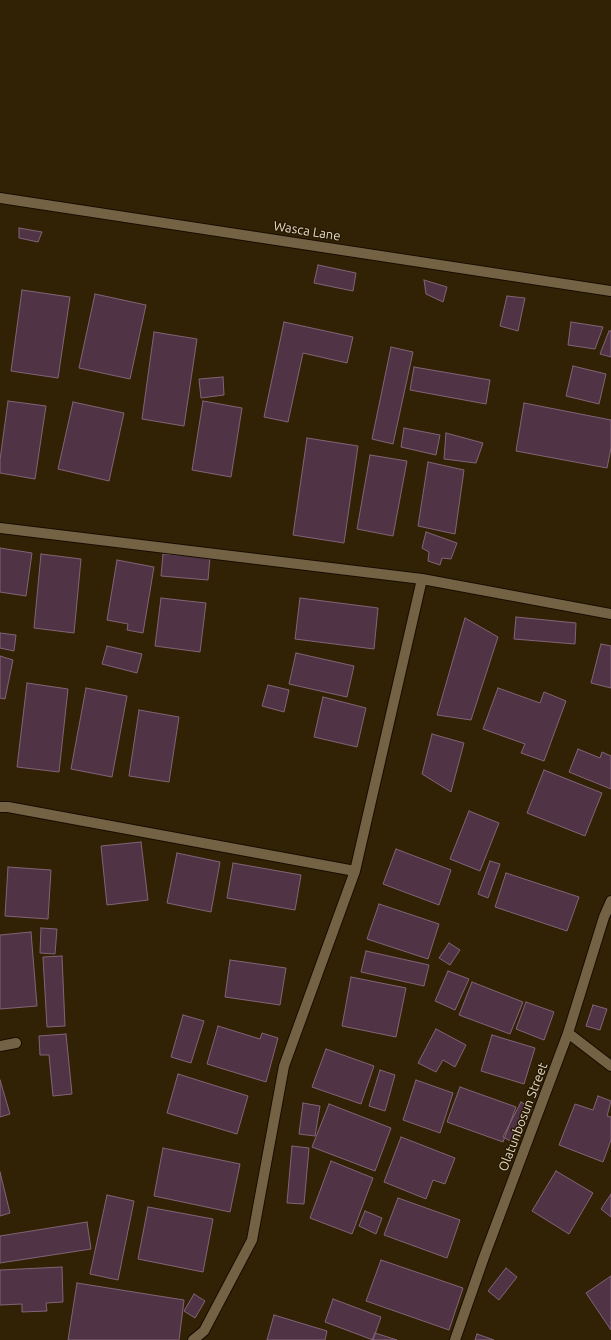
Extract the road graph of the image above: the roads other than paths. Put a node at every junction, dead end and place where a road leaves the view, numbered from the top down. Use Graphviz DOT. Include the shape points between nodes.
graph roads {
  1 [pos="0,198"];
  2 [pos="611,291"];
  3 [pos="0,528"];
  4 [pos="422,579"];
  5 [pos="611,614"];
  6 [pos="0,807"];
  7 [pos="355,871"];
  8 [pos="611,901"];
  9 [pos="607,919"];
  10 [pos="568,1033"];
  11 [pos="16,1043"];
  12 [pos="0,1046"];
  13 [pos="611,1066"];
  14 [pos="193,1340"];
  15 [pos="455,1340"];
  1 -- 2 [label="street, Wasca Lane"];
  3 -- 4 [label="street"];
  4 -- 5 [label="street"];
  4 -- 7 [label="street"];
  6 -- 7 [label="street"];
  7 -- 14 [label="street" via="284,1066 252,1240 204,1331"];
  8 -- 9 [label="street, Olatunbosun Street"];
  9 -- 10 [label="street, Olatunbosun Street"];
  10 -- 13 [label="street"];
  10 -- 15 [label="street, Olatunbosun Street"];
  11 -- 12 [label="street"];
}
